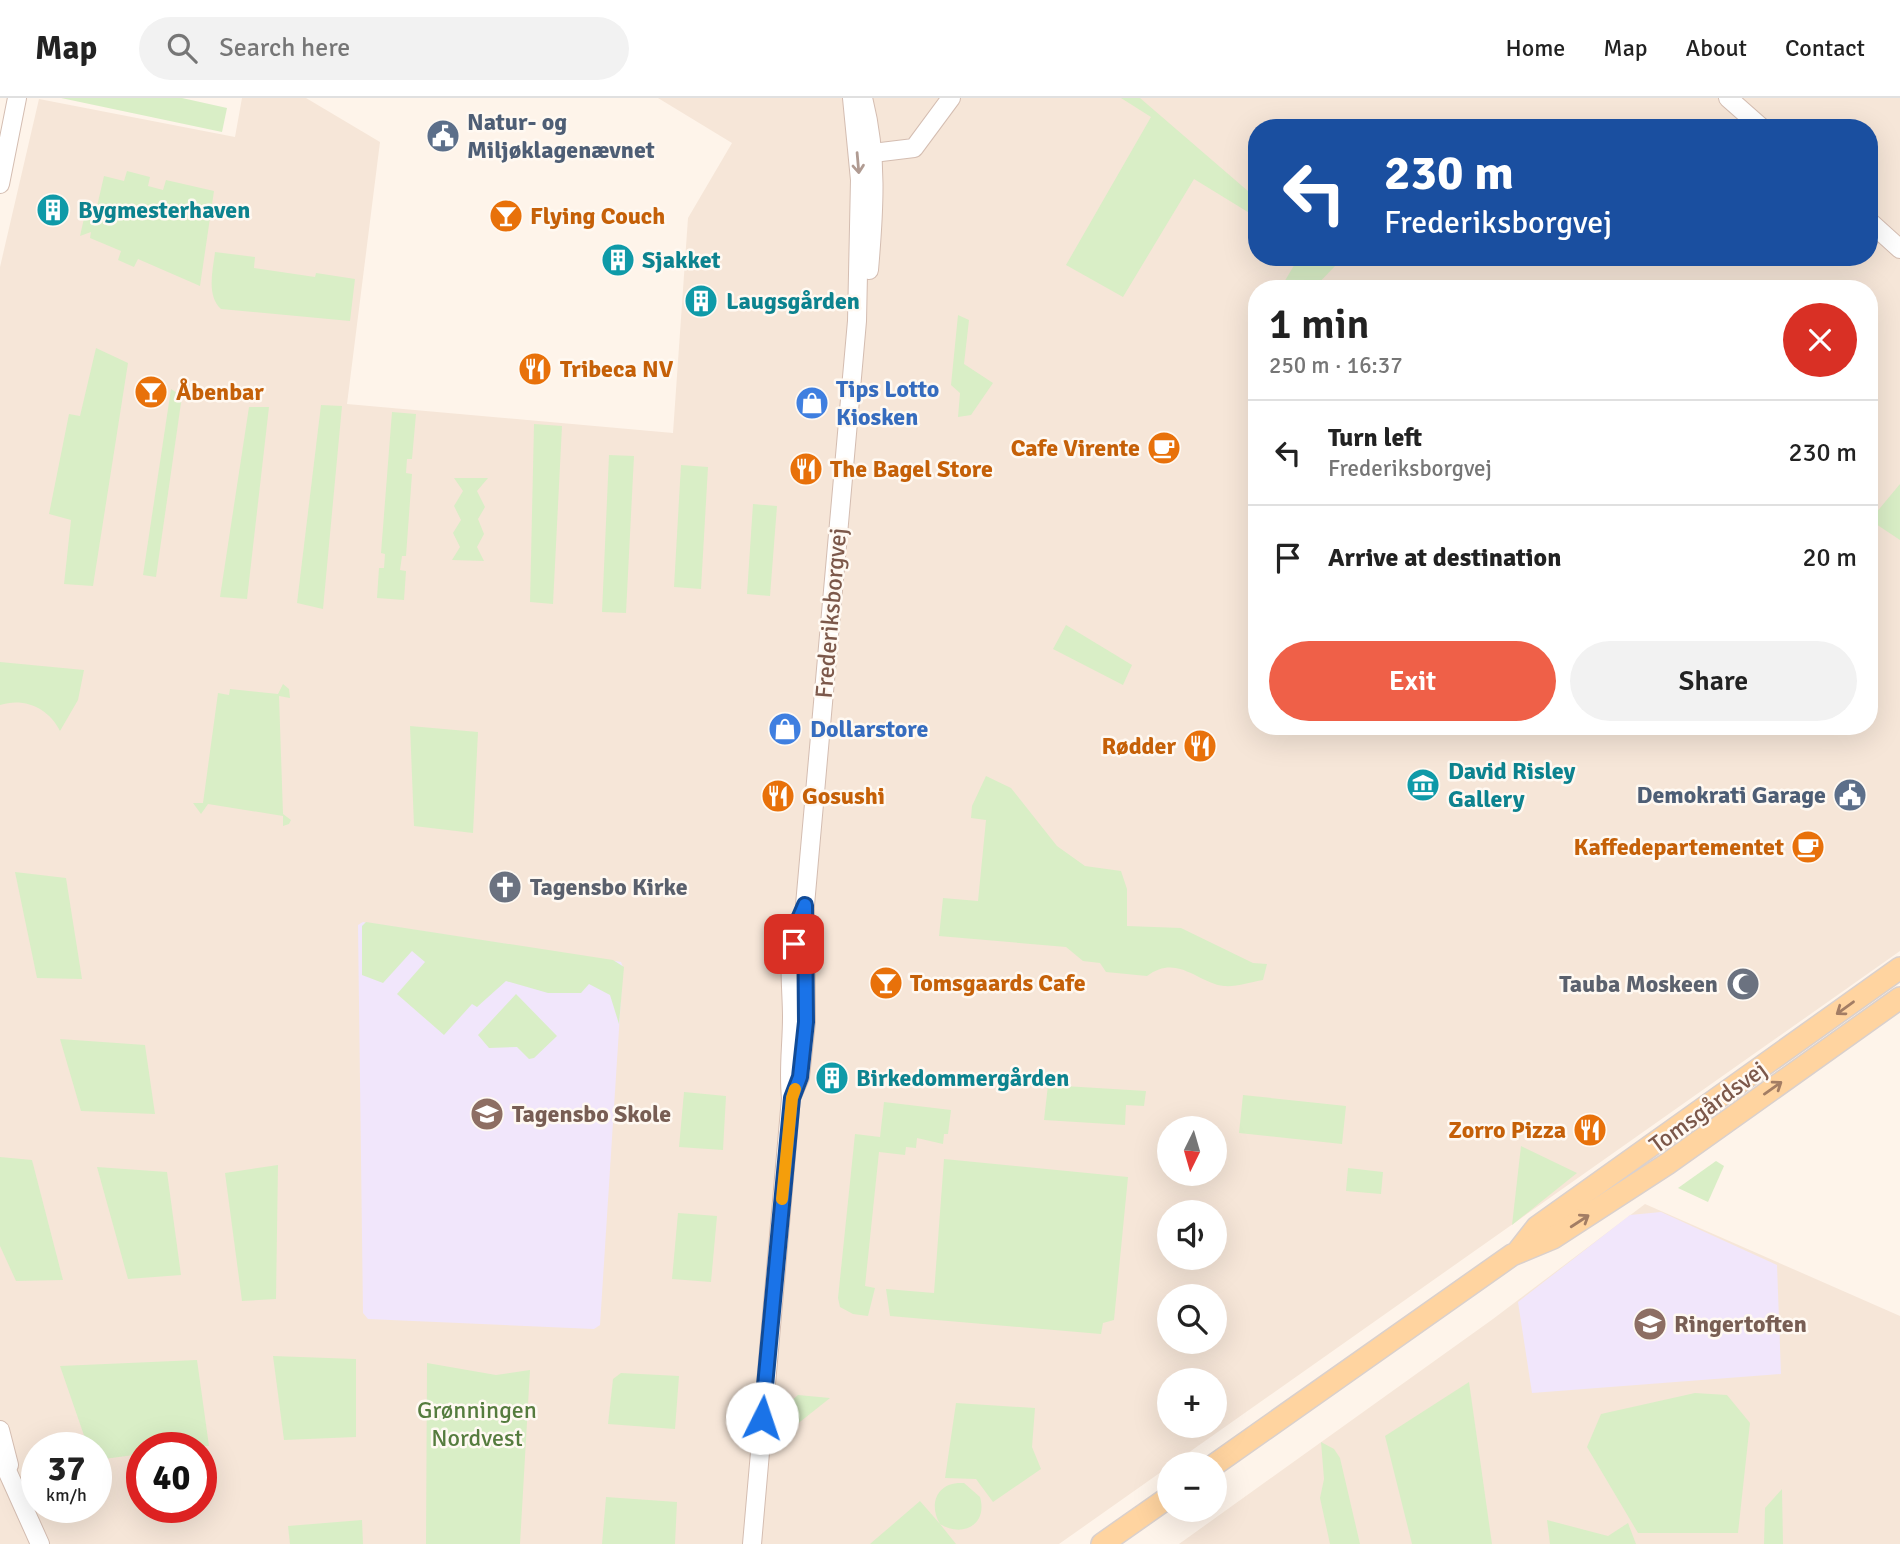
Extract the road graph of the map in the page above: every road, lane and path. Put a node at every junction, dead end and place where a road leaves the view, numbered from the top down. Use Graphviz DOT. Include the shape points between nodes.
graph roads {
  1 [pos="16,98"];
  2 [pos="852,98"];
  3 [pos="863,98"];
  4 [pos="951,98"];
  5 [pos="1728,98"];
  6 [pos="1752,119"];
  7 [pos="873,153"];
  8 [pos="0,184"];
  9 [pos="1878,228"];
  10 [pos="1893,239"];
  11 [pos="1900,249"];
  12 [pos="857,321"];
  13 [pos="1900,968"];
  14 [pos="1900,998"];
  15 [pos="1519,1250"];
  16 [pos="0,1430"];
  17 [pos="0,1455"];
  18 [pos="1227,1456"];
  19 [pos="12,1476"];
  20 [pos="1157,1505"];
  21 [pos="40,1544"];
  22 [pos="752,1544"];
  23 [pos="1102,1544"];
  1 -- 8 [label="street"];
  2 -- 12 [label="street, Frederiksborgvej, one-way" via="860,180"];
  3 -- 7 [label="street, Frederiksborgvej"];
  4 -- 7 [label="street" via="914,148"];
  5 -- 6 [label="street"];
  7 -- 12 [label="street, Frederiksborgvej" via="869,270"];
  9 -- 10 [label="street"];
  10 -- 11 [label="street"];
  12 -- 22 [label="street, Frederiksborgvej" via="805,905 806,1022 800,1077 792,1098"];
  13 -- 15 [label="main road, Tomsgårdsvej, one-way" via="1537,1227"];
  15 -- 14 [label="main road, Tomsgårdsvej, one-way" via="1553,1238 1667,1164"];
  15 -- 18 [label="main road, Tomsgårdsvej"];
  16 -- 19 [label="street"];
  17 -- 19 [label="street"];
  19 -- 21 [label="street"];
  20 -- 23 [label="main road"];
}
